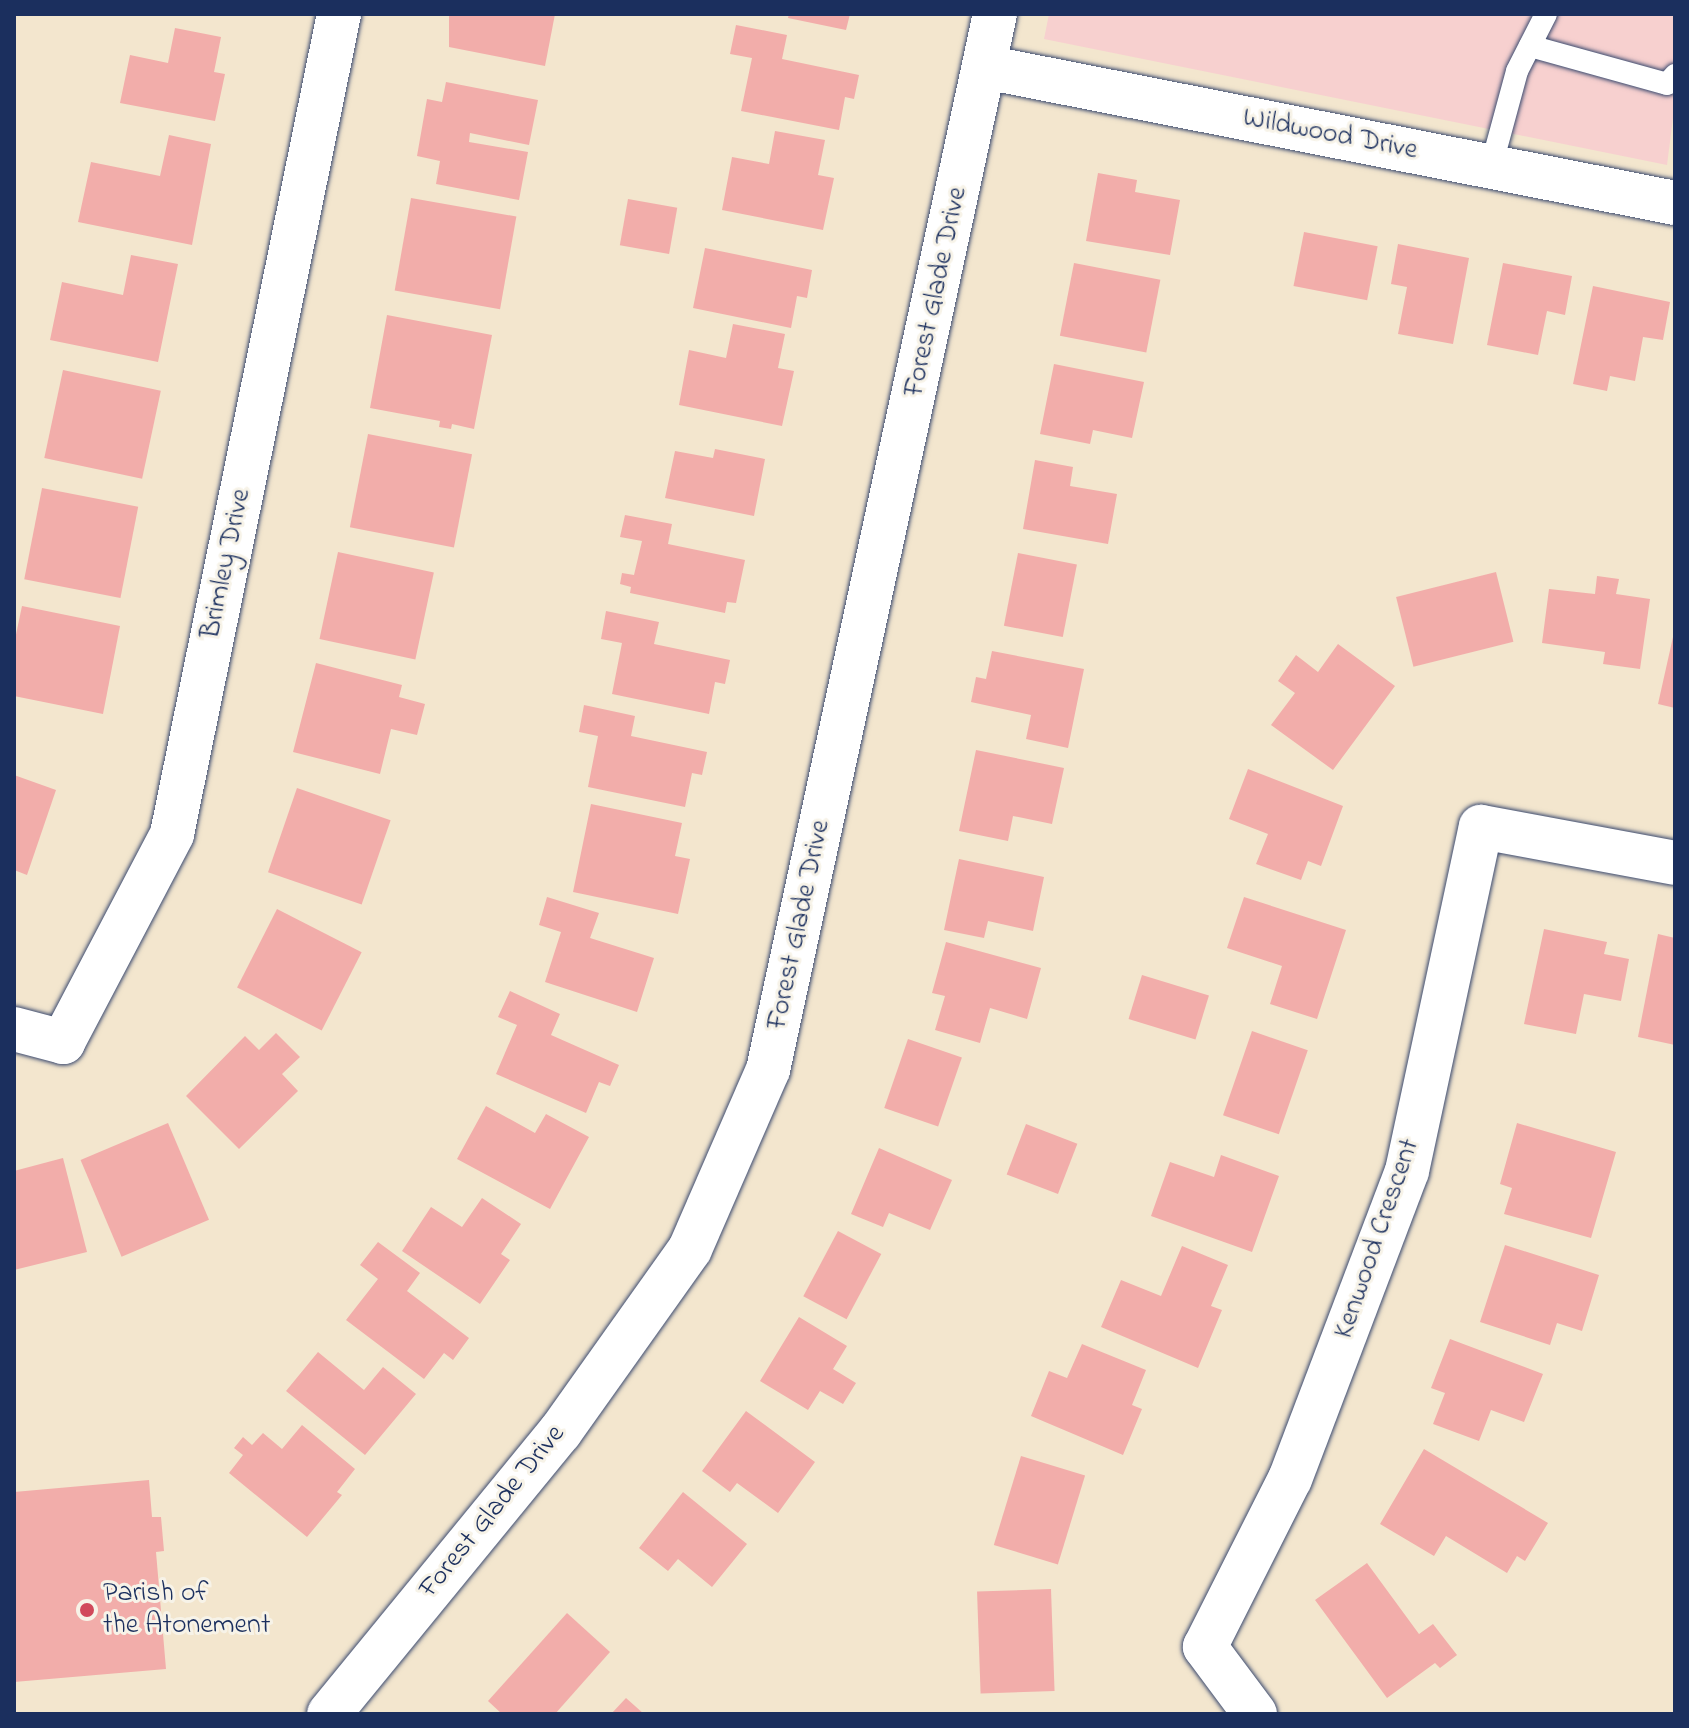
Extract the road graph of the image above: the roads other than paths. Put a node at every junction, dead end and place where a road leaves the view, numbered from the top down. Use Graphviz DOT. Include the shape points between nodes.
graph roads {
  1 [pos="339,14"];
  2 [pos="995,14"];
  3 [pos="1546,14"];
  4 [pos="1530,46"];
  5 [pos="985,67"];
  6 [pos="1675,75"];
  7 [pos="1491,167"];
  8 [pos="1675,203"];
  9 [pos="1675,863"];
  10 [pos="14,1029"];
  11 [pos="329,1714"];
  12 [pos="1255,1714"];
  1 -- 10 [label="street, Brimley Drive" via="172,834 63,1042"];
  2 -- 5 [label="street, Forest Glade Drive"];
  3 -- 4 [label="lane"];
  4 -- 6 [label="lane" via="1667,84"];
  4 -- 7 [label="lane" via="1517,71"];
  5 -- 7 [label="street, Wildwood Drive"];
  5 -- 11 [label="street, Forest Glade Drive" via="768,1070 690,1249 560,1432"];
  7 -- 8 [label="street, Wildwood Drive"];
  9 -- 12 [label="street, Kenwood Crescent" via="1481,827 1407,1171 1290,1479 1205,1647"];
}
